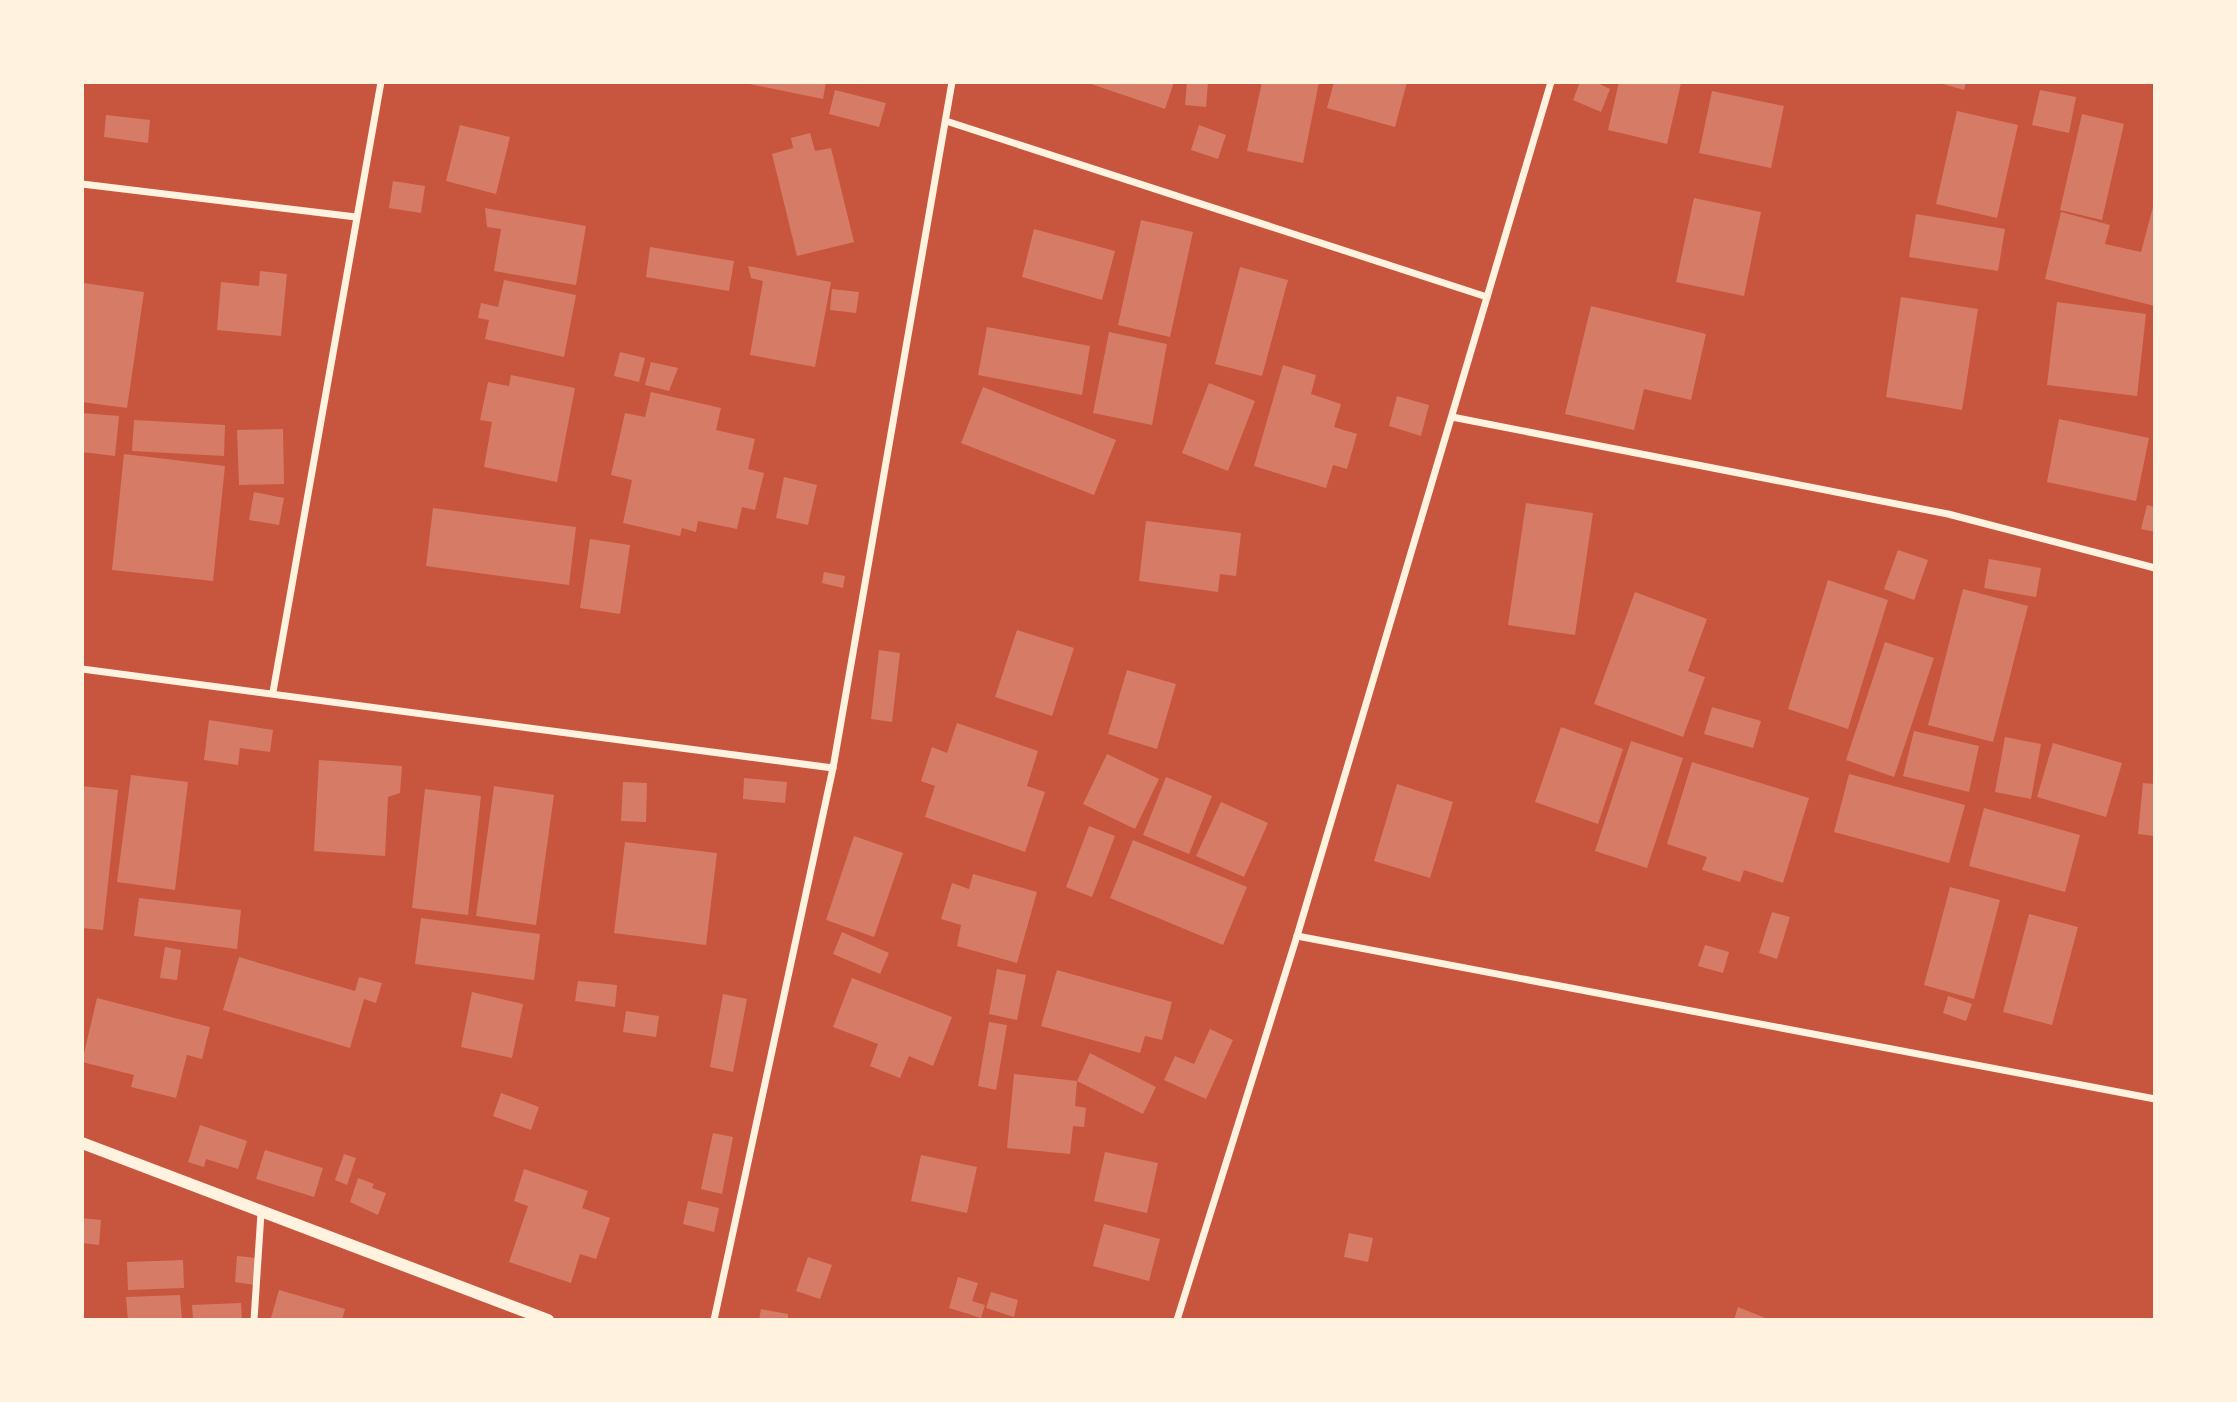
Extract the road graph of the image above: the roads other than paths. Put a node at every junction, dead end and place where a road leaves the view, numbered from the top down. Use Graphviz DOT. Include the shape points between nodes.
graph roads {
  1 [pos="381,82"];
  2 [pos="953,82"];
  3 [pos="1551,82"];
  4 [pos="946,121"];
  5 [pos="82,184"];
  6 [pos="356,217"];
  7 [pos="1487,297"];
  8 [pos="1452,417"];
  9 [pos="2155,568"];
  10 [pos="82,670"];
  11 [pos="273,692"];
  12 [pos="833,768"];
  13 [pos="1297,936"];
  14 [pos="2155,1099"];
  15 [pos="82,1143"];
  16 [pos="261,1213"];
  17 [pos="254,1320"];
  18 [pos="548,1320"];
  19 [pos="714,1320"];
  20 [pos="1177,1320"];
  1 -- 6 [label="street"];
  2 -- 4 [label="street"];
  3 -- 7 [label="street"];
  4 -- 7 [label="street"];
  4 -- 12 [label="street"];
  5 -- 6 [label="street"];
  6 -- 11 [label="street"];
  7 -- 8 [label="street"];
  8 -- 9 [label="street" via="1948,514"];
  8 -- 13 [label="street"];
  10 -- 11 [label="street"];
  11 -- 12 [label="street"];
  12 -- 19 [label="street"];
  13 -- 14 [label="street"];
  13 -- 20 [label="street"];
  15 -- 16 [label="street"];
  16 -- 17 [label="street"];
  16 -- 18 [label="street"];
}
